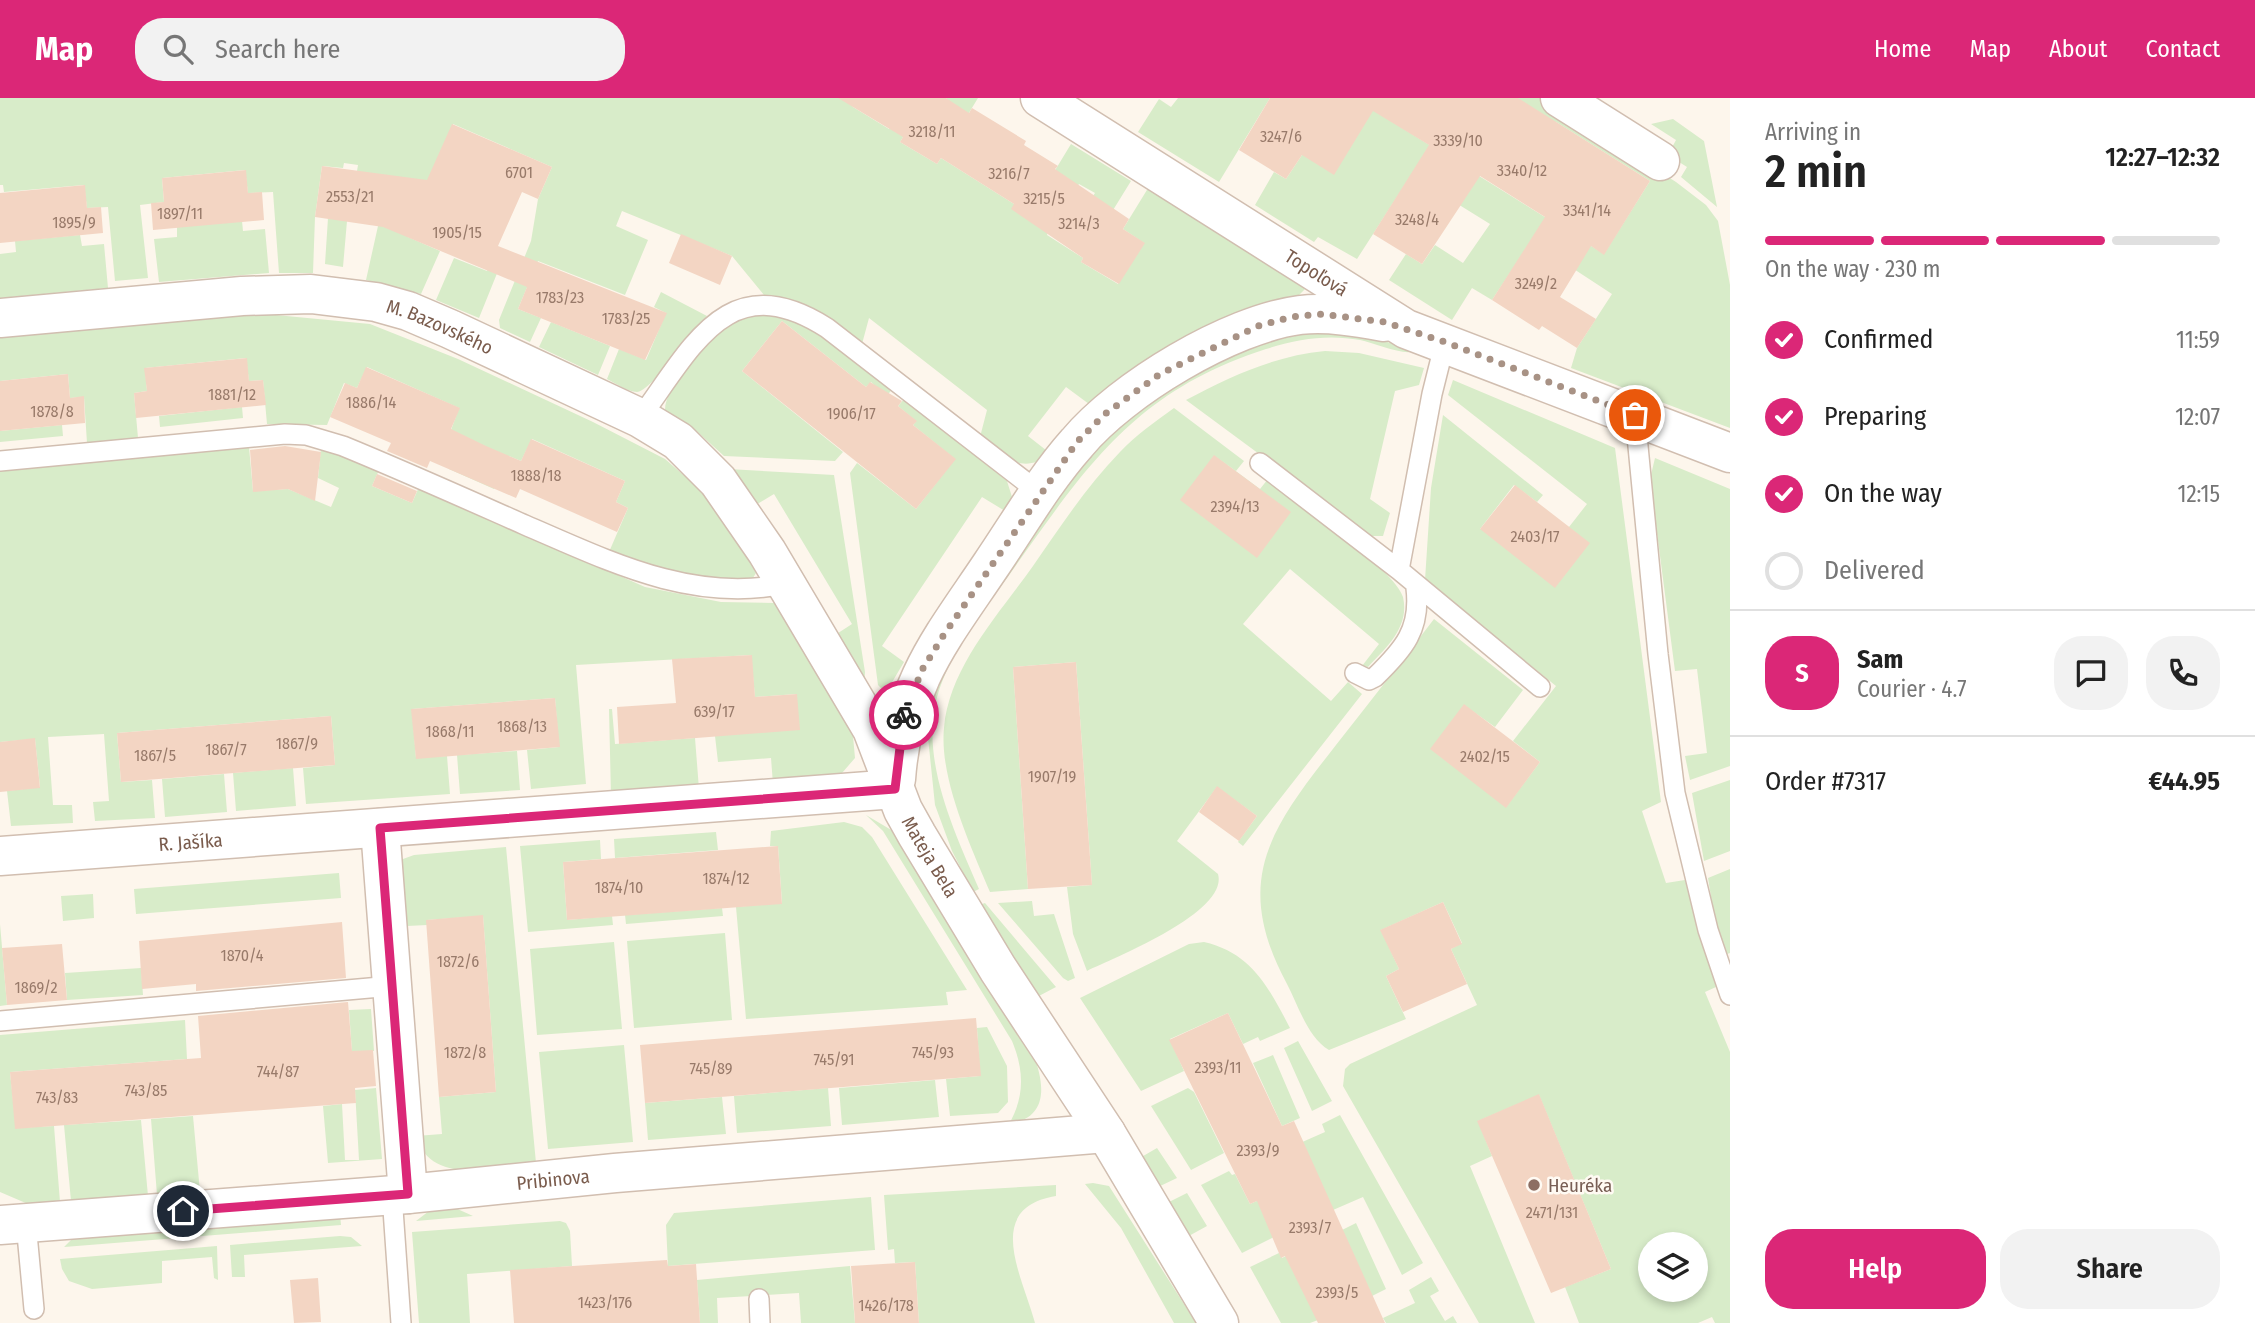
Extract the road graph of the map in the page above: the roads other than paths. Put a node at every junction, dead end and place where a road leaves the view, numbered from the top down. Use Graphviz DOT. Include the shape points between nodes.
graph roads {
  1 [pos="1040,98"];
  2 [pos="1560,98"];
  3 [pos="1660,161"];
  4 [pos="0,318"];
  5 [pos="1406,329"];
  6 [pos="1445,342"];
  7 [pos="1635,415"];
  8 [pos="640,418"];
  9 [pos="1730,453"];
  10 [pos="0,461"];
  11 [pos="1260,463"];
  12 [pos="1040,493"];
  13 [pos="1399,570"];
  14 [pos="785,584"];
  15 [pos="1416,587"];
  16 [pos="1355,673"];
  17 [pos="1540,687"];
  18 [pos="895,789"];
  19 [pos="380,828"];
  20 [pos="0,856"];
  21 [pos="392,986"];
  22 [pos="1730,995"];
  23 [pos="0,1021"];
  24 [pos="1106,1133"];
  25 [pos="400,1195"];
  26 [pos="7,1223"];
  27 [pos="759,1298"];
  28 [pos="34,1309"];
  29 [pos="401,1323"];
  30 [pos="760,1323"];
  31 [pos="1219,1323"];
  1 -- 5 [label="street, Topoľová"];
  2 -- 3 [label="street"];
  4 -- 8 [label="street, M. Bazovského" via="242,296 344,297 408,311"];
  5 -- 6 [label="street, Topoľová"];
  5 -- 12 [label="street" via="1356,317 1307,314 1233,337 1160,374 1105,414 1077,442"];
  6 -- 7 [label="street, Topoľová"];
  6 -- 13 [label="lane"];
  7 -- 9 [label="street, Topoľová"];
  7 -- 22 [label="lane" via="1675,793 1708,930"];
  8 -- 12 [label="lane" via="690,350 727,314 743,306 774,304 799,311 827,328"];
  8 -- 14 [label="street, M. Bazovského" via="678,441 710,471"];
  10 -- 14 [label="lane" via="306,435 344,446 642,575 712,589 752,590"];
  11 -- 13 [label="lane"];
  12 -- 18 [label="street" via="922,670 904,716"];
  13 -- 15 [label="lane"];
  14 -- 18 [label="street, M. Bazovského" via="872,729"];
  15 -- 16 [label="lane" via="1418,620 1412,633 1375,677 1369,680"];
  15 -- 17 [label="lane"];
  18 -- 19 [label="street, R. Jašíka"];
  18 -- 24 [label="street, Mateja Bela" via="917,835 998,969"];
  19 -- 20 [label="street, R. Jašíka"];
  19 -- 21 [label="street"];
  21 -- 23 [label="lane"];
  21 -- 25 [label="street"];
  24 -- 25 [label="street, Pribinova"];
  24 -- 31 [label="street, Mateja Bela"];
  25 -- 26 [label="street, Pribinova"];
  25 -- 29 [label="lane"];
  26 -- 28 [label="lane"];
  27 -- 30 [label="lane"];
}
